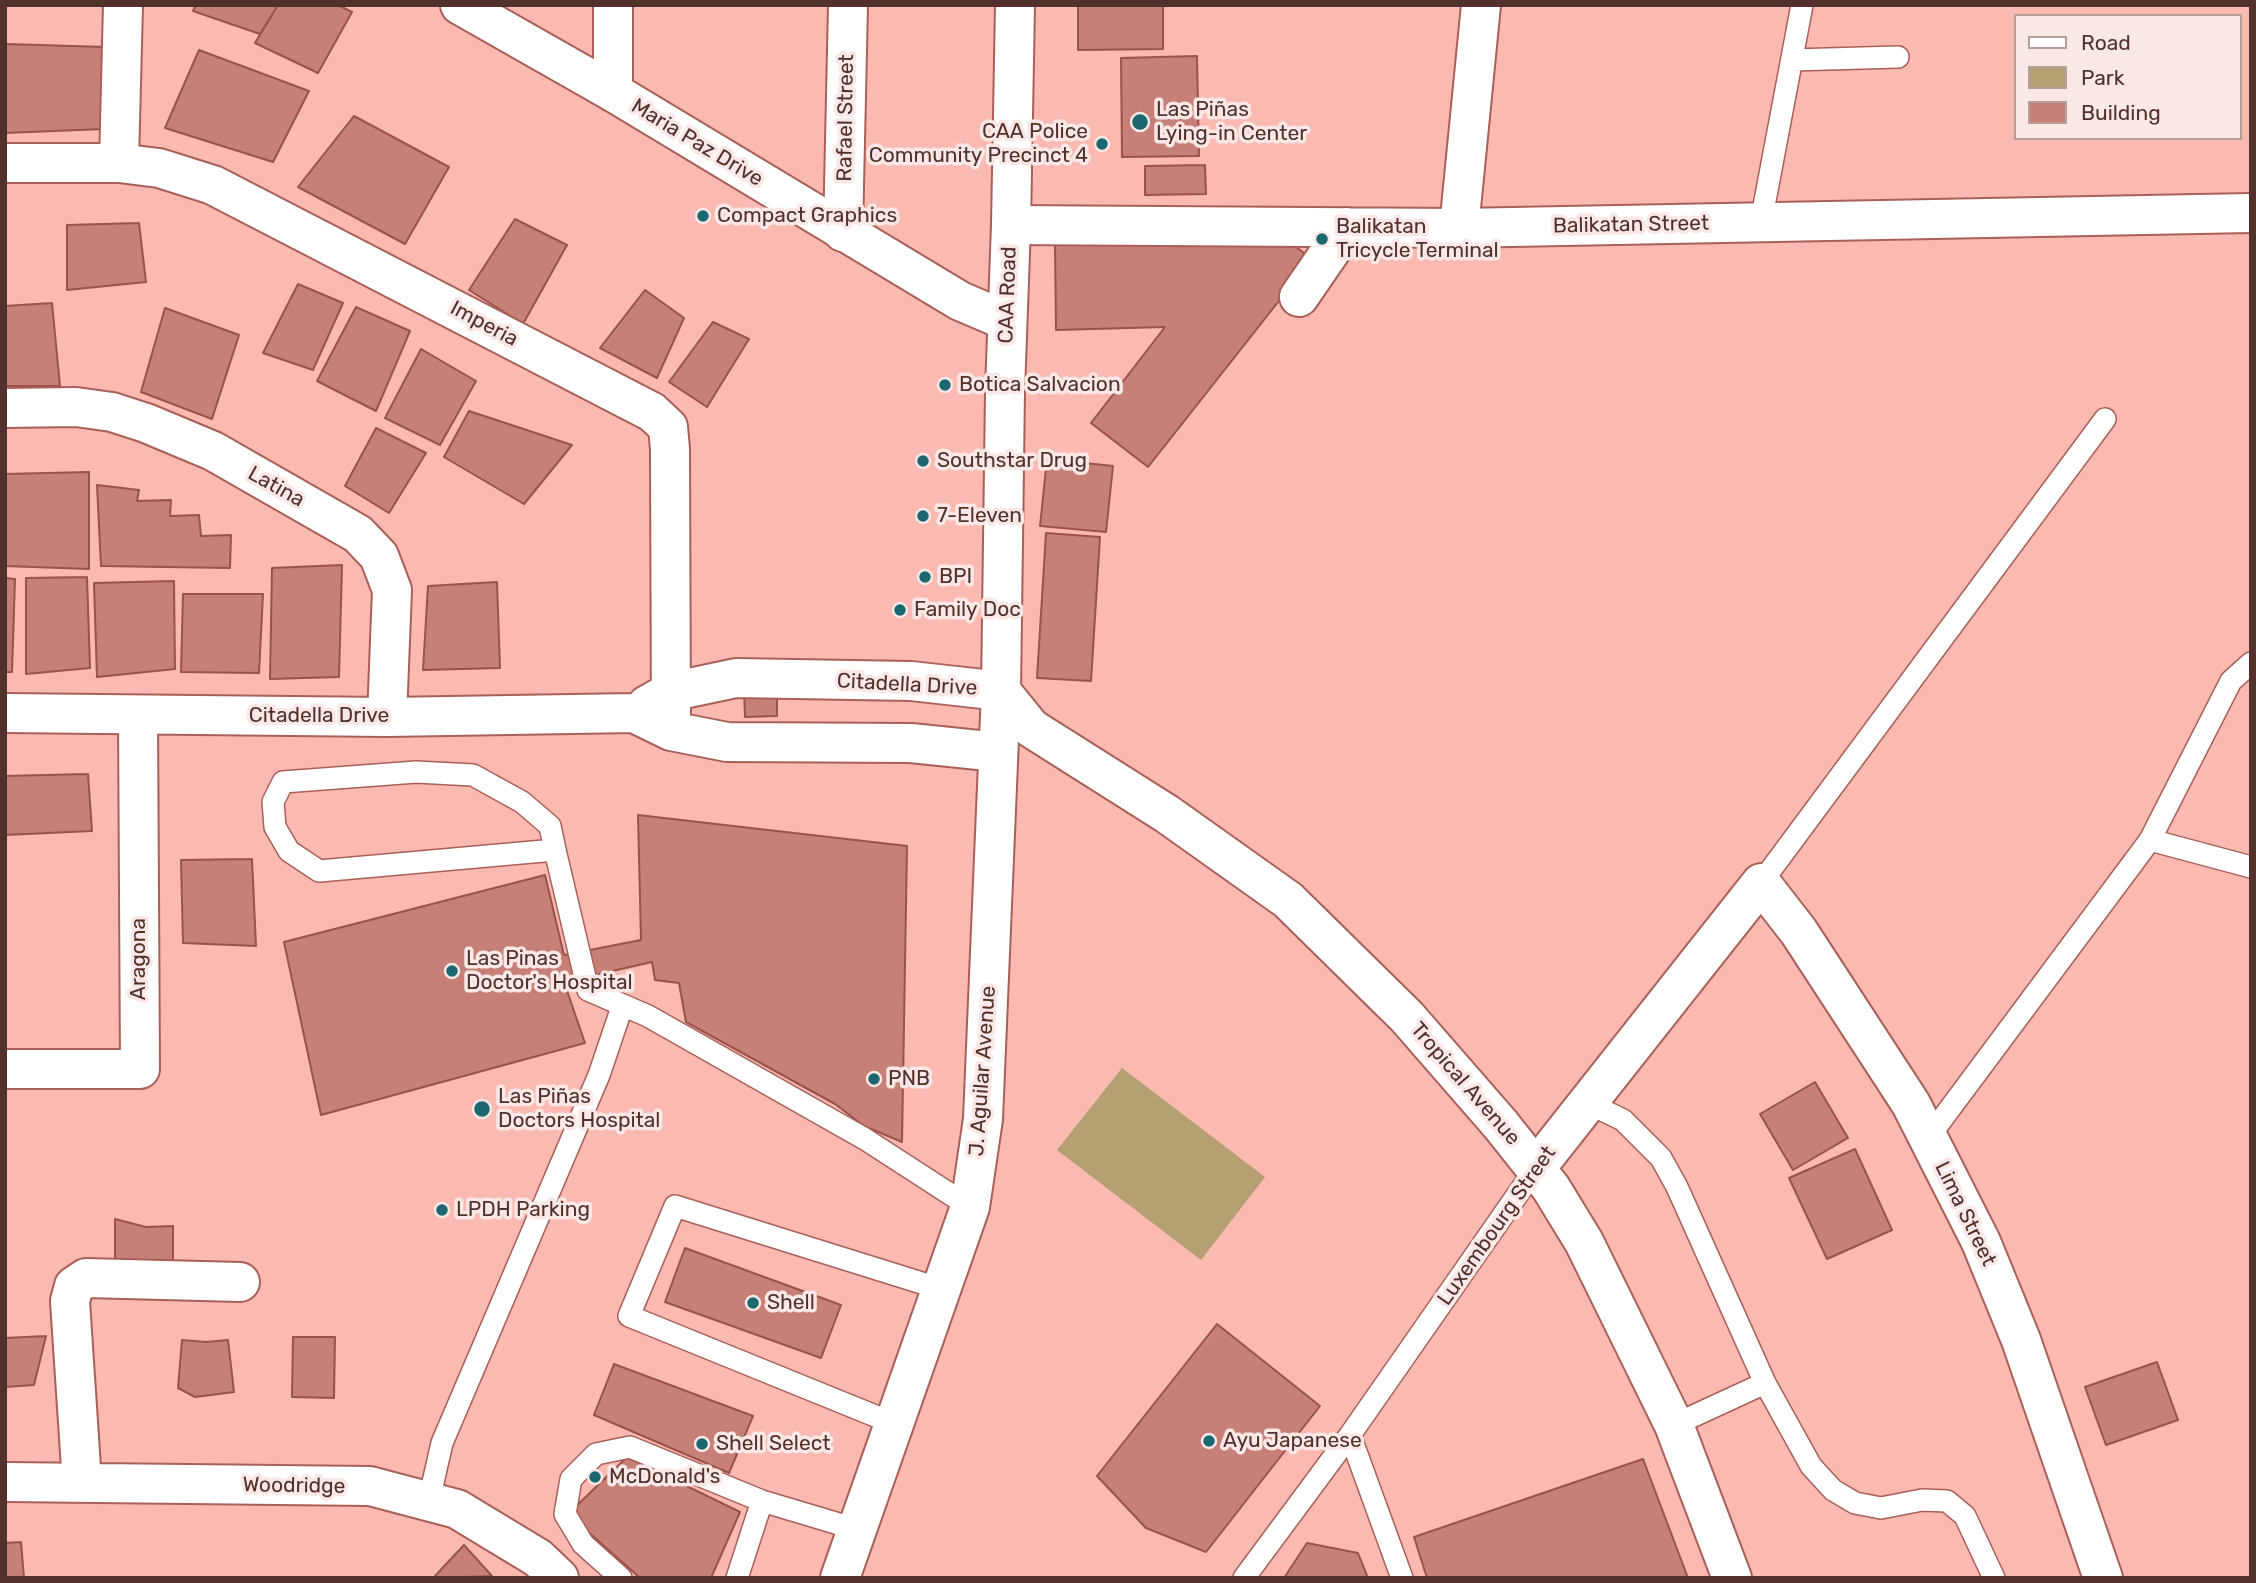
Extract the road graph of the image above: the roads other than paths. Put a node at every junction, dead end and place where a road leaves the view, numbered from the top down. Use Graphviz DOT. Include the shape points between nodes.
graph roads {
  1 [pos="123,5"];
  2 [pos="460,5"];
  3 [pos="613,5"];
  4 [pos="848,5"];
  5 [pos="1015,5"];
  6 [pos="1481,5"];
  7 [pos="1802,5"];
  8 [pos="1898,57"];
  9 [pos="1792,60"];
  10 [pos="613,92"];
  11 [pos="5,163"];
  12 [pos="119,163"];
  13 [pos="2251,213"];
  14 [pos="1761,222"];
  15 [pos="1011,225"];
  16 [pos="1347,227"];
  17 [pos="1459,228"];
  18 [pos="844,232"];
  19 [pos="1299,297"];
  20 [pos="1007,321"];
  21 [pos="5,408"];
  22 [pos="2105,419"];
  23 [pos="2251,663"];
  24 [pos="813,680"];
  25 [pos="1001,691"];
  26 [pos="670,692"];
  27 [pos="5,713"];
  28 [pos="634,713"];
  29 [pos="138,716"];
  30 [pos="387,717"];
  31 [pos="1031,728"];
  32 [pos="671,731"];
  33 [pos="810,741"];
  34 [pos="998,752"];
  35 [pos="2150,840"];
  36 [pos="555,850"];
  37 [pos="2251,867"];
  38 [pos="1760,883"];
  39 [pos="622,1007"];
  40 [pos="5,1069"];
  41 [pos="1588,1103"];
  42 [pos="1928,1138"];
  43 [pos="1536,1168"];
  44 [pos="970,1207"];
  45 [pos="240,1282"];
  46 [pos="942,1289"];
  47 [pos="1765,1384"];
  48 [pos="895,1424"];
  49 [pos="1674,1425"];
  50 [pos="1350,1435"];
  51 [pos="5,1482"];
  52 [pos="82,1483"];
  53 [pos="429,1500"];
  54 [pos="762,1501"];
  55 [pos="859,1530"];
  56 [pos="559,1578"];
  57 [pos="621,1578"];
  58 [pos="737,1578"];
  59 [pos="840,1578"];
  60 [pos="1244,1578"];
  61 [pos="1402,1578"];
  62 [pos="1732,1578"];
  63 [pos="1994,1578"];
  64 [pos="2103,1578"];
  1 -- 12 [label="street"];
  2 -- 10 [label="street, Maria Paz Drive"];
  3 -- 10 [label="street"];
  4 -- 18 [label="street, Rafael Street"];
  5 -- 15 [label="street, CAA Road"];
  6 -- 17 [label="street"];
  7 -- 9 [label="lane"];
  8 -- 9 [label="lane"];
  9 -- 14 [label="lane"];
  10 -- 18 [label="street, Maria Paz Drive"];
  11 -- 12 [label="street, Imperia"];
  12 -- 26 [label="street, Imperia" via="159,168 213,185 652,412 668,427"];
  13 -- 14 [label="street, Balikatan Street"];
  14 -- 17 [label="street, Balikatan Street"];
  15 -- 16 [label="street, Balikatan Street"];
  15 -- 20 [label="street, CAA Road"];
  16 -- 17 [label="street, Balikatan Street"];
  16 -- 19 [label="street"];
  18 -- 20 [label="street, Maria Paz Drive" via="960,301"];
  20 -- 25 [label="street, CAA Road"];
  21 -- 30 [label="street, Latina" via="76,407 146,423 213,451 358,534 379,556 392,590"];
  22 -- 38 [label="lane"];
  23 -- 35 [label="lane" via="2231,681"];
  24 -- 25 [label="street, Citadella Drive" via="911,681"];
  24 -- 26 [label="street, Citadella Drive" via="736,678"];
  24 -- 33 [label="street, Citadella Drive"];
  25 -- 31 [label="street, Tropical Avenue"];
  25 -- 34 [label="street, CAA Road"];
  26 -- 28 [label="street, Citadella Drive"];
  26 -- 32 [label="street, Imperia"];
  27 -- 29 [label="street, Citadella Drive"];
  28 -- 30 [label="street, Citadella Drive"];
  28 -- 32 [label="street, Citadella Drive"];
  29 -- 30 [label="street, Citadella Drive"];
  29 -- 40 [label="street, Aragona" via="140,1069"];
  31 -- 34 [label="street"];
  31 -- 43 [label="street, Tropical Avenue" via="1167,814 1287,900 1407,1017"];
  32 -- 33 [label="street, Citadella Drive" via="727,742"];
  33 -- 34 [label="street, Citadella Drive" via="911,743"];
  34 -- 44 [label="street, J. Aguilar Avenue" via="983,1119"];
  35 -- 37 [label="lane"];
  35 -- 42 [label="lane"];
  36 -- 36 [label="lane" via="318,871 289,851 275,827 273,802 283,782 416,772 473,775 522,802 550,826"];
  36 -- 39 [label="lane" via="588,990"];
  38 -- 41 [label="street, Luxembourg Street"];
  38 -- 42 [label="street, Lima Street" via="1831,979"];
  39 -- 44 [label="lane" via="648,1016 883,1149"];
  39 -- 53 [label="lane" via="599,1074 442,1443"];
  41 -- 43 [label="street, Luxembourg Street"];
  41 -- 47 [label="lane" via="1623,1120 1661,1158"];
  42 -- 64 [label="street, Lima Street" via="1981,1242 2021,1340"];
  43 -- 49 [label="street, Tropical Avenue" via="1584,1242"];
  43 -- 50 [label="lane, Luxembourg Street"];
  44 -- 46 [label="street, J. Aguilar Avenue"];
  45 -- 52 [label="street" via="86,1278 74,1286 70,1301"];
  46 -- 48 [label="street, J. Aguilar Avenue"];
  46 -- 48 [label="lane" via="675,1206 629,1317"];
  47 -- 49 [label="lane"];
  47 -- 63 [label="lane" via="1811,1466 1833,1490 1855,1503 1881,1508 1922,1500 1947,1501 1965,1516"];
  48 -- 55 [label="street, J. Aguilar Avenue"];
  49 -- 62 [label="street, Tropical Avenue"];
  50 -- 60 [label="lane, Luxembourg Street"];
  50 -- 61 [label="lane"];
  51 -- 52 [label="street, Woodridge"];
  52 -- 53 [label="street, Woodridge" via="370,1486"];
  53 -- 56 [label="street, Woodridge" via="457,1509 538,1558"];
  54 -- 55 [label="lane"];
  54 -- 57 [label="lane" via="630,1447 596,1454 571,1479 565,1514 583,1544"];
  54 -- 58 [label="lane"];
  55 -- 59 [label="street, J. Aguilar Avenue"];
}
